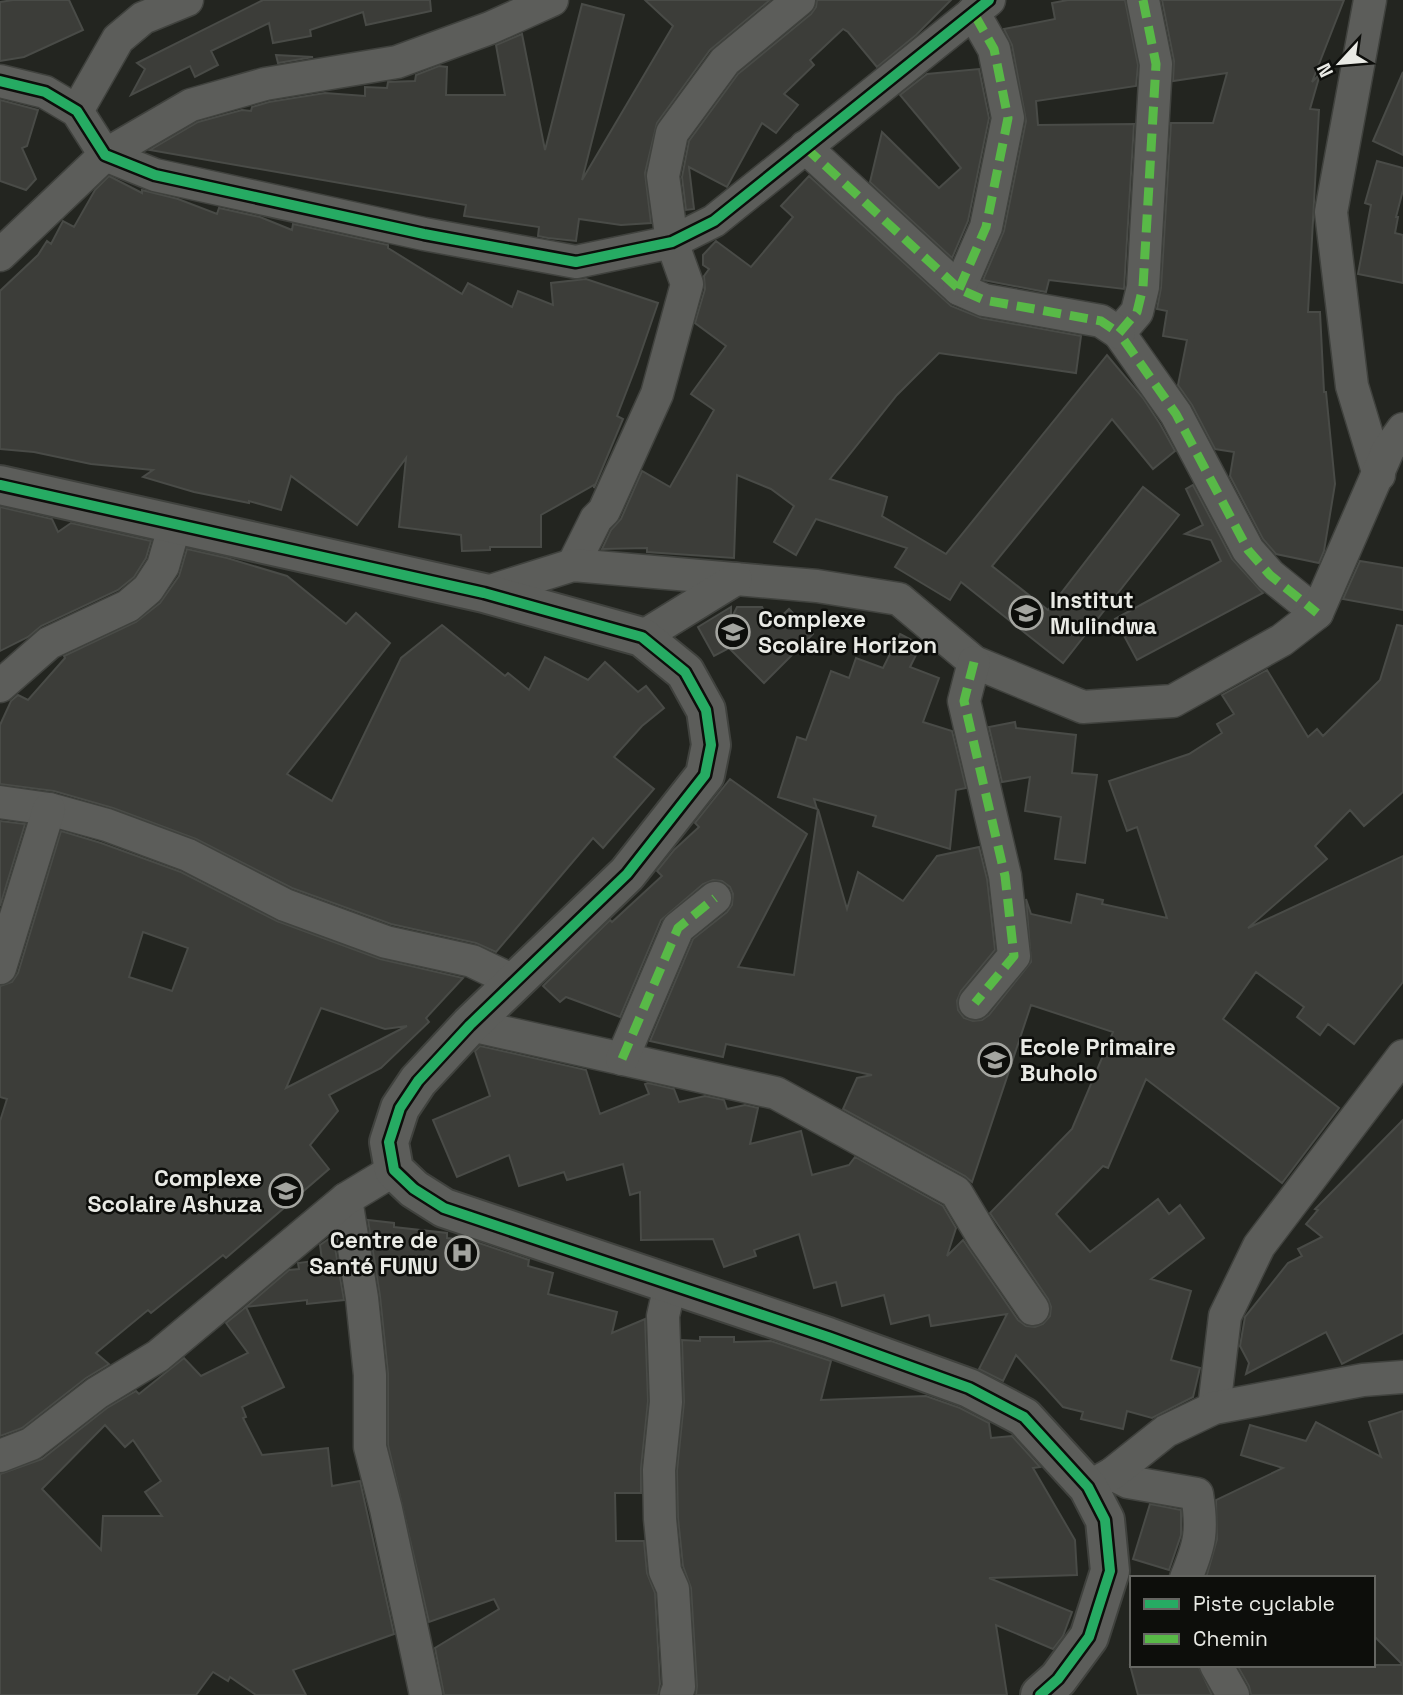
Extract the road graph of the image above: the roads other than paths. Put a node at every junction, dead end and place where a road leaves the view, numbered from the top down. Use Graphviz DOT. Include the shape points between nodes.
graph roads {
  1 [pos="187,0"];
  2 [pos="552,0"];
  3 [pos="799,0"];
  4 [pos="1143,0"];
  5 [pos="1370,0"];
  6 [pos="981,6"];
  7 [pos="0,81"];
  8 [pos="77,111"];
  9 [pos="805,147"];
  10 [pos="105,155"];
  11 [pos="672,242"];
  12 [pos="0,255"];
  13 [pos="959,289"];
  14 [pos="1119,333"];
  15 [pos="1393,451"];
  16 [pos="0,485"];
  17 [pos="175,524"];
  18 [pos="573,565"];
  19 [pos="736,579"];
  20 [pos="484,593"];
  21 [pos="1317,613"];
  22 [pos="642,637"];
  23 [pos="974,662"];
  24 [pos="0,686"];
  25 [pos="0,802"];
  26 [pos="49,809"];
  27 [pos="715,898"];
  28 [pos="0,968"];
  29 [pos="516,982"];
  30 [pos="975,1003"];
  31 [pos="470,1025"];
  32 [pos="1403,1056"];
  33 [pos="622,1059"];
  34 [pos="394,1170"];
  35 [pos="346,1199"];
  36 [pos="670,1285"];
  37 [pos="1032,1309"];
  38 [pos="1403,1377"];
  39 [pos="1214,1408"];
  40 [pos="0,1457"];
  41 [pos="1100,1480"];
  42 [pos="1186,1576"];
  43 [pos="1217,1667"];
  44 [pos="426,1695"];
  45 [pos="676,1695"];
  46 [pos="1040,1695"];
  47 [pos="1233,1695"];
  1 -- 8 [label="street" via="143,18 118,39"];
  2 -- 10 [label="street" via="397,62 265,83 191,105"];
  3 -- 11 [label="street" via="725,61 672,133 663,176"];
  4 -- 14 [label="street" via="1156,64 1143,287 1137,312"];
  5 -- 15 [label="street" via="1331,212 1352,386"];
  6 -- 9 [label="street"];
  6 -- 13 [label="street" via="1008,118 986,227"];
  7 -- 8 [label="street" via="45,92"];
  8 -- 10 [label="street"];
  9 -- 11 [label="street" via="714,221"];
  9 -- 13 [label="street"];
  10 -- 11 [label="street" via="155,176 576,262"];
  10 -- 12 [label="street"];
  11 -- 18 [label="street" via="687,284 657,394 604,511"];
  13 -- 14 [label="street" via="984,300 1101,321"];
  14 -- 21 [label="street" via="1176,414 1248,550 1269,575"];
  15 -- 21 [label="street"];
  16 -- 17 [label="street"];
  17 -- 20 [label="street"];
  17 -- 24 [label="street" via="163,566 148,589 128,606 49,643"];
  18 -- 19 [label="street"];
  18 -- 20 [label="street"];
  19 -- 22 [label="street"];
  19 -- 23 [label="street" via="899,599"];
  20 -- 22 [label="street"];
  21 -- 23 [label="street" via="1282,640 1173,701 1083,707"];
  22 -- 29 [label="street" via="685,672 706,710 711,745 705,775 627,874"];
  23 -- 30 [label="street" via="964,701 1005,876 1014,956"];
  25 -- 26 [label="street"];
  26 -- 28 [label="street"];
  26 -- 29 [label="street" via="188,855 285,905 332,923 386,942 472,961"];
  27 -- 33 [label="street" via="678,928"];
  29 -- 31 [label="street"];
  31 -- 33 [label="street"];
  31 -- 34 [label="street" via="418,1081 400,1108 389,1142"];
  32 -- 39 [label="street" via="1259,1246 1225,1316"];
  33 -- 37 [label="street" via="776,1093 956,1192"];
  34 -- 35 [label="street"];
  34 -- 36 [label="street" via="444,1208"];
  35 -- 40 [label="street" via="158,1356 97,1393 31,1444"];
  35 -- 44 [label="street" via="370,1375 370,1447"];
  36 -- 41 [label="street" via="969,1388 1024,1417"];
  36 -- 45 [label="street" via="663,1316 666,1402 659,1469 665,1571 673,1589"];
  38 -- 39 [label="street" via="1363,1380"];
  39 -- 41 [label="street" via="1166,1432"];
  41 -- 42 [label="street" via="1197,1494 1202,1524"];
  41 -- 46 [label="street" via="1110,1571 1089,1637"];
  43 -- 47 [label="street"];
}
